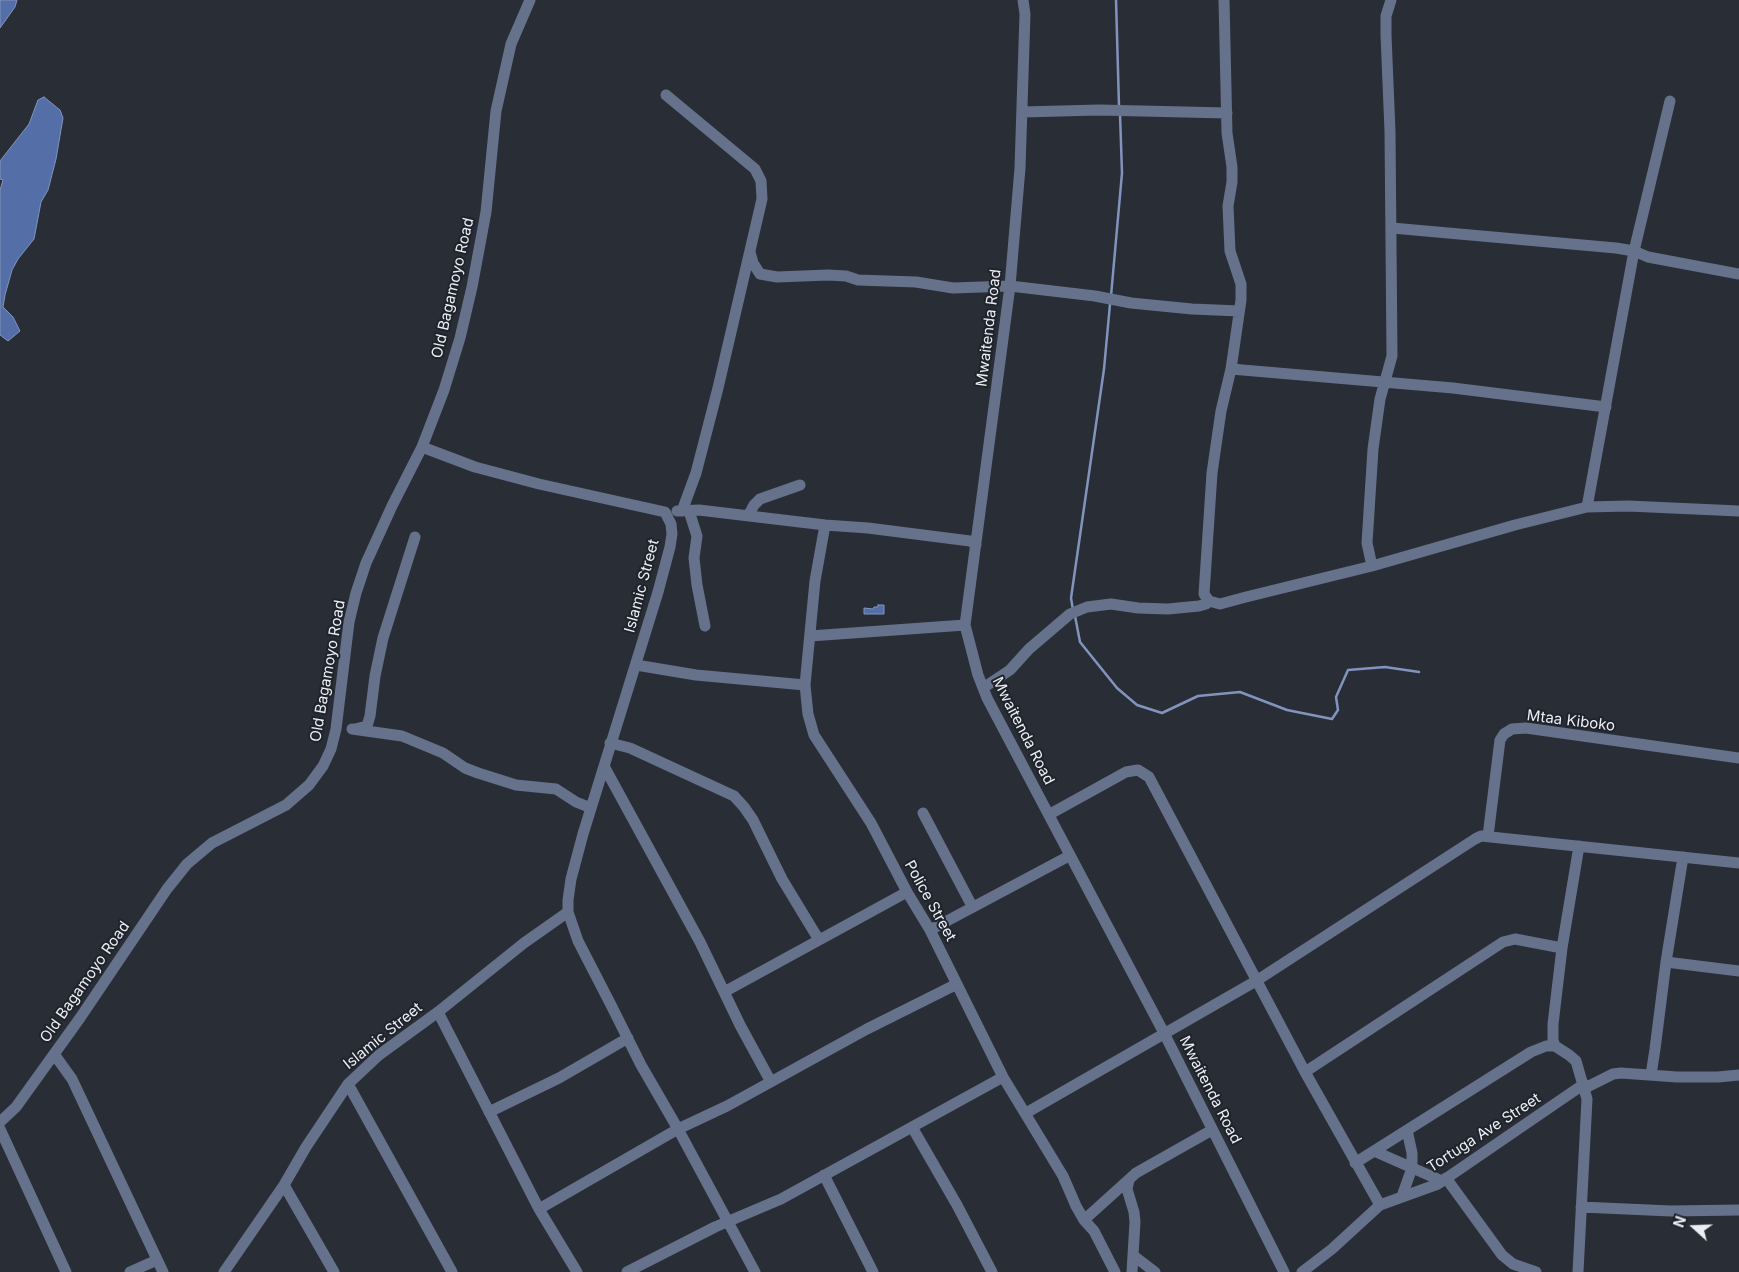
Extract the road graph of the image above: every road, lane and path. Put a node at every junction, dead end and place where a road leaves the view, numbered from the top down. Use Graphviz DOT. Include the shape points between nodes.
graph roads {
  1 [pos="530,0"];
  2 [pos="1023,0"];
  3 [pos="1224,0"];
  4 [pos="1391,0"];
  5 [pos="666,95"];
  6 [pos="1670,101"];
  7 [pos="1022,112"];
  8 [pos="1227,113"];
  9 [pos="1392,228"];
  10 [pos="750,252"];
  11 [pos="1634,252"];
  12 [pos="1739,274"];
  13 [pos="1010,286"];
  14 [pos="1240,311"];
  15 [pos="1231,369"];
  16 [pos="1384,382"];
  17 [pos="1606,407"];
  18 [pos="422,447"];
  19 [pos="800,485"];
  20 [pos="1587,507"];
  21 [pos="685,511"];
  22 [pos="1739,511"];
  23 [pos="665,512"];
  24 [pos="748,516"];
  25 [pos="825,525"];
  26 [pos="415,537"];
  27 [pos="976,545"];
  28 [pos="1372,566"];
  29 [pos="1209,601"];
  30 [pos="965,625"];
  31 [pos="705,626"];
  32 [pos="810,636"];
  33 [pos="636,666"];
  34 [pos="805,685"];
  35 [pos="983,688"];
  36 [pos="336,725"];
  37 [pos="352,729"];
  38 [pos="610,744"];
  39 [pos="1739,758"];
  40 [pos="605,768"];
  41 [pos="591,808"];
  42 [pos="923,813"];
  43 [pos="1050,814"];
  44 [pos="1488,836"];
  45 [pos="1579,846"];
  46 [pos="1069,856"];
  47 [pos="1683,857"];
  48 [pos="1739,863"];
  49 [pos="907,892"];
  50 [pos="972,906"];
  51 [pos="568,912"];
  52 [pos="930,930"];
  53 [pos="819,940"];
  54 [pos="1562,948"];
  55 [pos="1666,962"];
  56 [pos="1739,971"];
  57 [pos="1256,981"];
  58 [pos="957,984"];
  59 [pos="724,992"];
  60 [pos="438,1012"];
  61 [pos="1164,1033"];
  62 [pos="628,1038"];
  63 [pos="1555,1046"];
  64 [pos="54,1054"];
  65 [pos="1305,1072"];
  66 [pos="1651,1075"];
  67 [pos="1739,1075"];
  68 [pos="1003,1077"];
  69 [pos="771,1082"];
  70 [pos="348,1084"];
  71 [pos="1584,1086"];
  72 [pos="489,1112"];
  73 [pos="1026,1114"];
  74 [pos="0,1122"];
  75 [pos="912,1128"];
  76 [pos="0,1129"];
  77 [pos="678,1129"];
  78 [pos="1212,1130"];
  79 [pos="1407,1130"];
  80 [pos="1374,1151"];
  81 [pos="1356,1163"];
  82 [pos="1412,1168"];
  83 [pos="824,1175"];
  84 [pos="1444,1179"];
  85 [pos="1129,1180"];
  86 [pos="284,1185"];
  87 [pos="1402,1196"];
  88 [pos="1380,1205"];
  89 [pos="1581,1207"];
  90 [pos="539,1209"];
  91 [pos="1739,1210"];
  92 [pos="1084,1220"];
  93 [pos="729,1222"];
  94 [pos="1134,1256"];
  95 [pos="158,1260"];
  96 [pos="66,1272"];
  97 [pos="130,1272"];
  98 [pos="163,1272"];
  99 [pos="224,1272"];
  100 [pos="334,1272"];
  101 [pos="452,1272"];
  102 [pos="577,1272"];
  103 [pos="627,1272"];
  104 [pos="755,1272"];
  105 [pos="873,1272"];
  106 [pos="992,1272"];
  107 [pos="1115,1272"];
  108 [pos="1132,1272"];
  109 [pos="1155,1272"];
  110 [pos="1284,1272"];
  111 [pos="1302,1272"];
  112 [pos="1536,1272"];
  113 [pos="1578,1272"];
  1 -- 18 [label="street, Old Bagamoyo Road" via="511,44 498,102 486,212 460,338"];
  2 -- 7 [label="street, Mwaitenda Road"];
  3 -- 8 [label="street"];
  4 -- 9 [label="street" via="1386,16 1386,35"];
  5 -- 10 [label="street" via="755,169 761,181 762,199"];
  6 -- 11 [label="street"];
  7 -- 8 [label="street"];
  7 -- 13 [label="street, Mwaitenda Road"];
  8 -- 14 [label="street" via="1232,167 1228,206 1230,251 1241,284"];
  9 -- 11 [label="street"];
  9 -- 16 [label="street" via="1392,356"];
  10 -- 13 [label="street" via="760,274 777,277 846,276 858,280 916,282 953,288"];
  10 -- 21 [label="street"];
  11 -- 12 [label="street"];
  11 -- 17 [label="street"];
  13 -- 14 [label="street" via="1130,303"];
  13 -- 27 [label="street, Mwaitenda Road"];
  14 -- 15 [label="street"];
  15 -- 16 [label="street"];
  15 -- 29 [label="street" via="1221,411 1211,490 1204,594"];
  16 -- 17 [label="street"];
  16 -- 28 [label="street" via="1374,441 1368,516 1367,543"];
  17 -- 20 [label="street"];
  18 -- 23 [label="street" via="475,467"];
  18 -- 36 [label="street, Old Bagamoyo Road" via="366,563 356,593 349,622"];
  19 -- 24 [label="street" via="760,499"];
  20 -- 22 [label="street"];
  20 -- 28 [label="street"];
  21 -- 23 [label="street"];
  21 -- 24 [label="street"];
  21 -- 31 [label="street" via="697,536 694,558"];
  23 -- 33 [label="street, Islamic Street" via="671,529 670,548"];
  24 -- 25 [label="street"];
  25 -- 27 [label="street" via="895,531 970,541"];
  25 -- 32 [label="street, Police Street"];
  26 -- 37 [label="street" via="383,638 367,726"];
  27 -- 30 [label="street, Mwaitenda Road"];
  28 -- 29 [label="street" via="1220,604"];
  29 -- 35 [label="street" via="1199,606 1168,609 1111,604 1070,614 1010,670"];
  30 -- 32 [label="street"];
  30 -- 35 [label="street, Mwaitenda Road"];
  32 -- 34 [label="street, Police Street"];
  33 -- 34 [label="street"];
  33 -- 38 [label="street, Islamic Street"];
  34 -- 49 [label="street, Police Street" via="814,735 871,823"];
  35 -- 43 [label="street, Mwaitenda Road"];
  36 -- 37 [label="street"];
  36 -- 64 [label="street, Old Bagamoyo Road" via="323,766 309,785 286,805 212,843 188,864 167,889"];
  37 -- 41 [label="street" via="402,736 443,753 478,773 516,785 552,788"];
  38 -- 40 [label="street, Islamic Street"];
  38 -- 53 [label="street" via="630,748 734,796 753,820 782,879"];
  39 -- 44 [label="street, Mtaa Kiboko" via="1526,728 1512,729 1500,740"];
  40 -- 41 [label="street, Islamic Street"];
  40 -- 59 [label="street"];
  41 -- 51 [label="street, Islamic Street" via="571,878"];
  42 -- 50 [label="street"];
  43 -- 46 [label="street, Mwaitenda Road"];
  43 -- 57 [label="street" via="1126,772 1138,770 1145,773 1184,840"];
  44 -- 45 [label="street"];
  44 -- 57 [label="street" via="1475,839"];
  45 -- 47 [label="street"];
  45 -- 54 [label="street"];
  46 -- 50 [label="street"];
  46 -- 61 [label="street, Mwaitenda Road"];
  47 -- 48 [label="street"];
  47 -- 55 [label="street"];
  49 -- 52 [label="street, Police Street"];
  49 -- 53 [label="street"];
  50 -- 52 [label="street"];
  51 -- 60 [label="street, Islamic Street"];
  51 -- 62 [label="street, Islamic Street" via="578,941"];
  52 -- 58 [label="street, Police Street"];
  53 -- 59 [label="street"];
  54 -- 63 [label="street" via="1553,1024"];
  54 -- 65 [label="street" via="1516,939 1503,942"];
  55 -- 56 [label="street"];
  55 -- 66 [label="street"];
  57 -- 61 [label="street"];
  57 -- 65 [label="street"];
  58 -- 68 [label="street, Police Street"];
  58 -- 69 [label="street"];
  59 -- 69 [label="street"];
  60 -- 70 [label="street, Islamic Street" via="378,1056"];
  60 -- 72 [label="street"];
  61 -- 73 [label="street"];
  61 -- 78 [label="street, Mwaitenda Road"];
  62 -- 72 [label="street" via="559,1078"];
  62 -- 77 [label="street, Islamic Street"];
  63 -- 71 [label="street" via="1573,1057"];
  63 -- 79 [label="street" via="1531,1052"];
  64 -- 74 [label="street, Old Bagamoyo Road" via="16,1107"];
  64 -- 95 [label="street" via="72,1079"];
  65 -- 81 [label="street"];
  66 -- 67 [label="street, Tortuga Ave Street"];
  66 -- 71 [label="street, Tortuga Ave Street" via="1613,1074"];
  68 -- 73 [label="street, Police Street"];
  68 -- 75 [label="street"];
  69 -- 77 [label="street"];
  70 -- 86 [label="street, Islamic Street"];
  70 -- 101 [label="street"];
  71 -- 84 [label="street, Tortuga Ave Street"];
  71 -- 89 [label="street" via="1587,1099"];
  72 -- 90 [label="street"];
  73 -- 92 [label="street, Police Street" via="1063,1176"];
  75 -- 83 [label="street"];
  75 -- 106 [label="street"];
  76 -- 96 [label="street"];
  77 -- 90 [label="street"];
  77 -- 93 [label="street, Islamic Street"];
  78 -- 85 [label="street" via="1136,1172"];
  78 -- 110 [label="street, Mwaitenda Road"];
  79 -- 80 [label="street"];
  79 -- 82 [label="street"];
  80 -- 81 [label="street"];
  80 -- 82 [label="street"];
  81 -- 88 [label="street"];
  82 -- 84 [label="street"];
  82 -- 87 [label="street"];
  83 -- 93 [label="street" via="781,1200"];
  83 -- 105 [label="street"];
  84 -- 87 [label="street, Tortuga Ave Street"];
  84 -- 112 [label="street" via="1502,1255 1513,1264"];
  85 -- 92 [label="street"];
  85 -- 94 [label="street" via="1127,1189 1134,1212"];
  86 -- 99 [label="street, Islamic Street"];
  86 -- 100 [label="street"];
  87 -- 88 [label="street, Tortuga Ave Street"];
  88 -- 111 [label="street, Tortuga Ave Street"];
  89 -- 91 [label="street"];
  89 -- 113 [label="street"];
  90 -- 102 [label="street"];
  92 -- 107 [label="street, Police Street" via="1094,1231"];
  93 -- 103 [label="street"];
  93 -- 104 [label="street, Islamic Street"];
  94 -- 108 [label="street"];
  94 -- 109 [label="street"];
  95 -- 97 [label="street"];
  95 -- 98 [label="street"];
}
